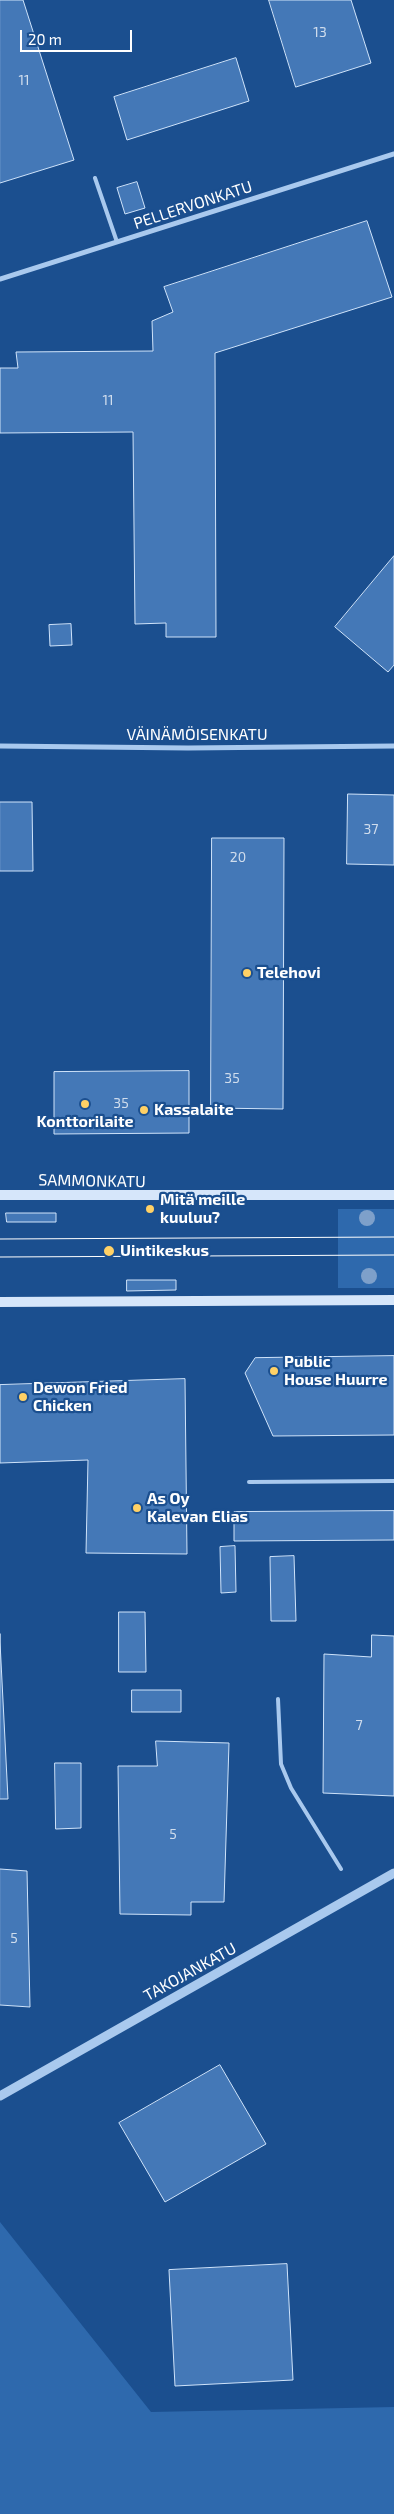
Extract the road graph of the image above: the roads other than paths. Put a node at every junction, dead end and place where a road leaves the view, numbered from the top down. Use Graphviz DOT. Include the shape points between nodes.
graph roads {
  1 [pos="394,154"];
  2 [pos="95,178"];
  3 [pos="117,242"];
  4 [pos="0,279"];
  5 [pos="0,746"];
  6 [pos="394,746"];
  7 [pos="0,1195"];
  8 [pos="394,1195"];
  9 [pos="394,1300"];
  10 [pos="0,1302"];
  11 [pos="394,1481"];
  12 [pos="249,1482"];
  13 [pos="278,1699"];
  14 [pos="341,1869"];
  15 [pos="394,1873"];
  16 [pos="0,2096"];
  1 -- 3 [label="street, PELLERVONKATU"];
  2 -- 3 [label="lane"];
  3 -- 4 [label="street, PELLERVONKATU"];
  5 -- 6 [label="street, VÄINÄMÖISENKATU"];
  7 -- 8 [label="main road, SAMMONKATU"];
  9 -- 10 [label="main road"];
  11 -- 12 [label="lane"];
  13 -- 14 [label="lane" via="281,1764 291,1788"];
  15 -- 16 [label="street, TAKOJANKATU"];
}
